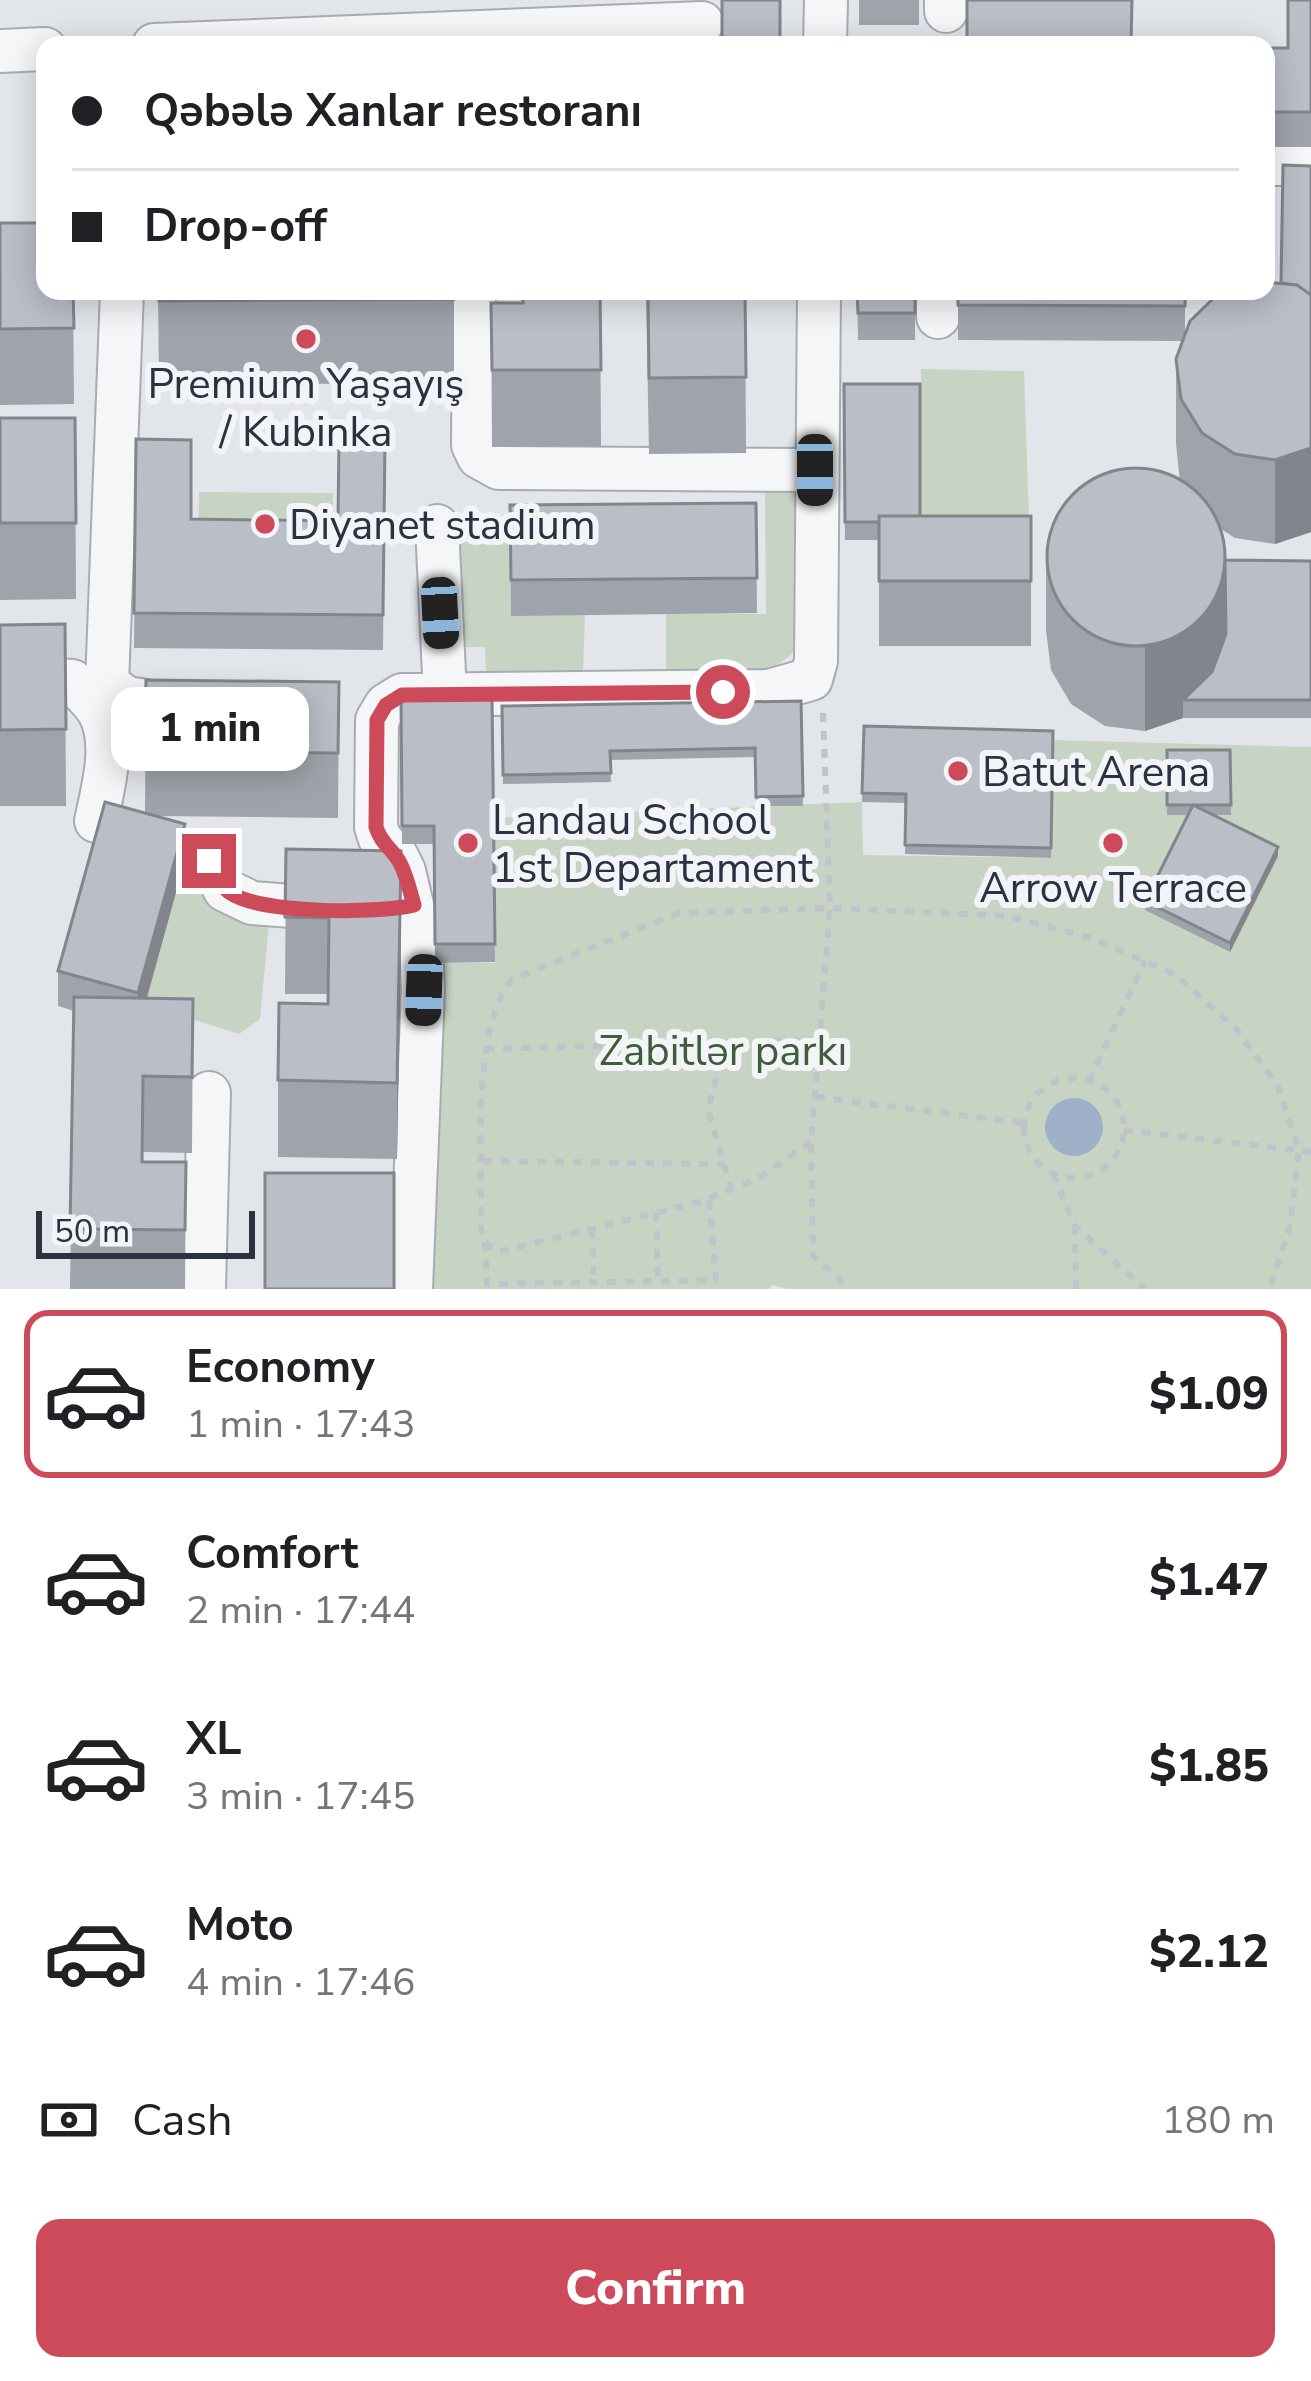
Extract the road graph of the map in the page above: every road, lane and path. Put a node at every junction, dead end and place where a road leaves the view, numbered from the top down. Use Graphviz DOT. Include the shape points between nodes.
graph roads {
  1 [pos="826,0"];
  2 [pos="702,23"];
  3 [pos="378,36"];
  4 [pos="825,36"];
  5 [pos="36,50"];
  6 [pos="0,51"];
  7 [pos="1275,164"];
  8 [pos="1311,164"];
  9 [pos="122,300"];
  10 [pos="474,300"];
  11 [pos="819,300"];
  12 [pos="815,470"];
  13 [pos="436,526"];
  14 [pos="0,676"];
  15 [pos="811,680"];
  16 [pos="445,695"];
  17 [pos="146,701"];
  18 [pos="96,821"];
  19 [pos="209,861"];
  20 [pos="414,905"];
  21 [pos="830,908"];
  22 [pos="1145,962"];
  23 [pos="822,1040"];
  24 [pos="724,1042"];
  25 [pos="485,1049"];
  26 [pos="1089,1081"];
  27 [pos="208,1093"];
  28 [pos="816,1096"];
  29 [pos="1024,1123"];
  30 [pos="1124,1130"];
  31 [pos="811,1142"];
  32 [pos="1299,1150"];
  33 [pos="1311,1152"];
  34 [pos="483,1161"];
  35 [pos="724,1164"];
  36 [pos="1053,1174"];
  37 [pos="731,1189"];
  38 [pos="709,1198"];
  39 [pos="656,1213"];
  40 [pos="1075,1226"];
  41 [pos="592,1230"];
  42 [pos="485,1242"];
  43 [pos="658,1281"];
  44 [pos="593,1282"];
  45 [pos="204,1289"];
  46 [pos="411,1289"];
  47 [pos="843,1289"];
  48 [pos="1076,1289"];
  49 [pos="1145,1289"];
  50 [pos="1270,1289"];
  1 -- 4 [label="street"];
  2 -- 3 [label="street"];
  5 -- 6 [label="street"];
  7 -- 8 [label="street"];
  9 -- 17 [label="street" via="107,684"];
  10 -- 12 [label="street" via="473,445 499,468"];
  11 -- 12 [label="street"];
  12 -- 15 [label="street"];
  13 -- 16 [label="street"];
  14 -- 18 [label="street" via="72,681 99,712 107,742"];
  15 -- 16 [label="street" via="770,691"];
  15 -- 21 [label="path" via="824,716"];
  16 -- 20 [label="street" via="402,695 377,720 376,827"];
  19 -- 20 [label="street" via="225,890 252,904 375,912"];
  20 -- 46 [label="street" via="424,990"];
  21 -- 22 [label="path" via="1007,916 1093,938"];
  21 -- 23 [label="path"];
  21 -- 25 [label="path" via="680,913 512,979 497,999"];
  22 -- 26 [label="path"];
  22 -- 32 [label="path" via="1176,975 1236,1029 1277,1084"];
  23 -- 24 [label="path"];
  23 -- 28 [label="path"];
  24 -- 25 [label="path"];
  24 -- 35 [label="path" via="708,1110"];
  25 -- 34 [label="path"];
  26 -- 29 [label="path" via="1058,1080 1037,1093"];
  26 -- 30 [label="path" via="1120,1106"];
  27 -- 45 [label="street"];
  28 -- 29 [label="path"];
  28 -- 31 [label="path"];
  29 -- 36 [label="path" via="1034,1160"];
  30 -- 32 [label="path"];
  30 -- 36 [label="path" via="1118,1153 1101,1171"];
  31 -- 37 [label="path"];
  31 -- 47 [label="path" via="813,1256"];
  32 -- 33 [label="path"];
  32 -- 50 [label="path" via="1290,1226"];
  34 -- 35 [label="path"];
  34 -- 42 [label="path"];
  35 -- 37 [label="path"];
  36 -- 40 [label="path"];
  37 -- 38 [label="path"];
  38 -- 39 [label="path"];
  38 -- 43 [label="path" via="716,1280"];
  39 -- 41 [label="path"];
  39 -- 43 [label="path"];
  40 -- 48 [label="path"];
  40 -- 49 [label="path"];
  41 -- 42 [label="path" via="498,1252"];
  41 -- 44 [label="path"];
  42 -- 44 [label="path" via="487,1284"];
  43 -- 44 [label="path"];
}
